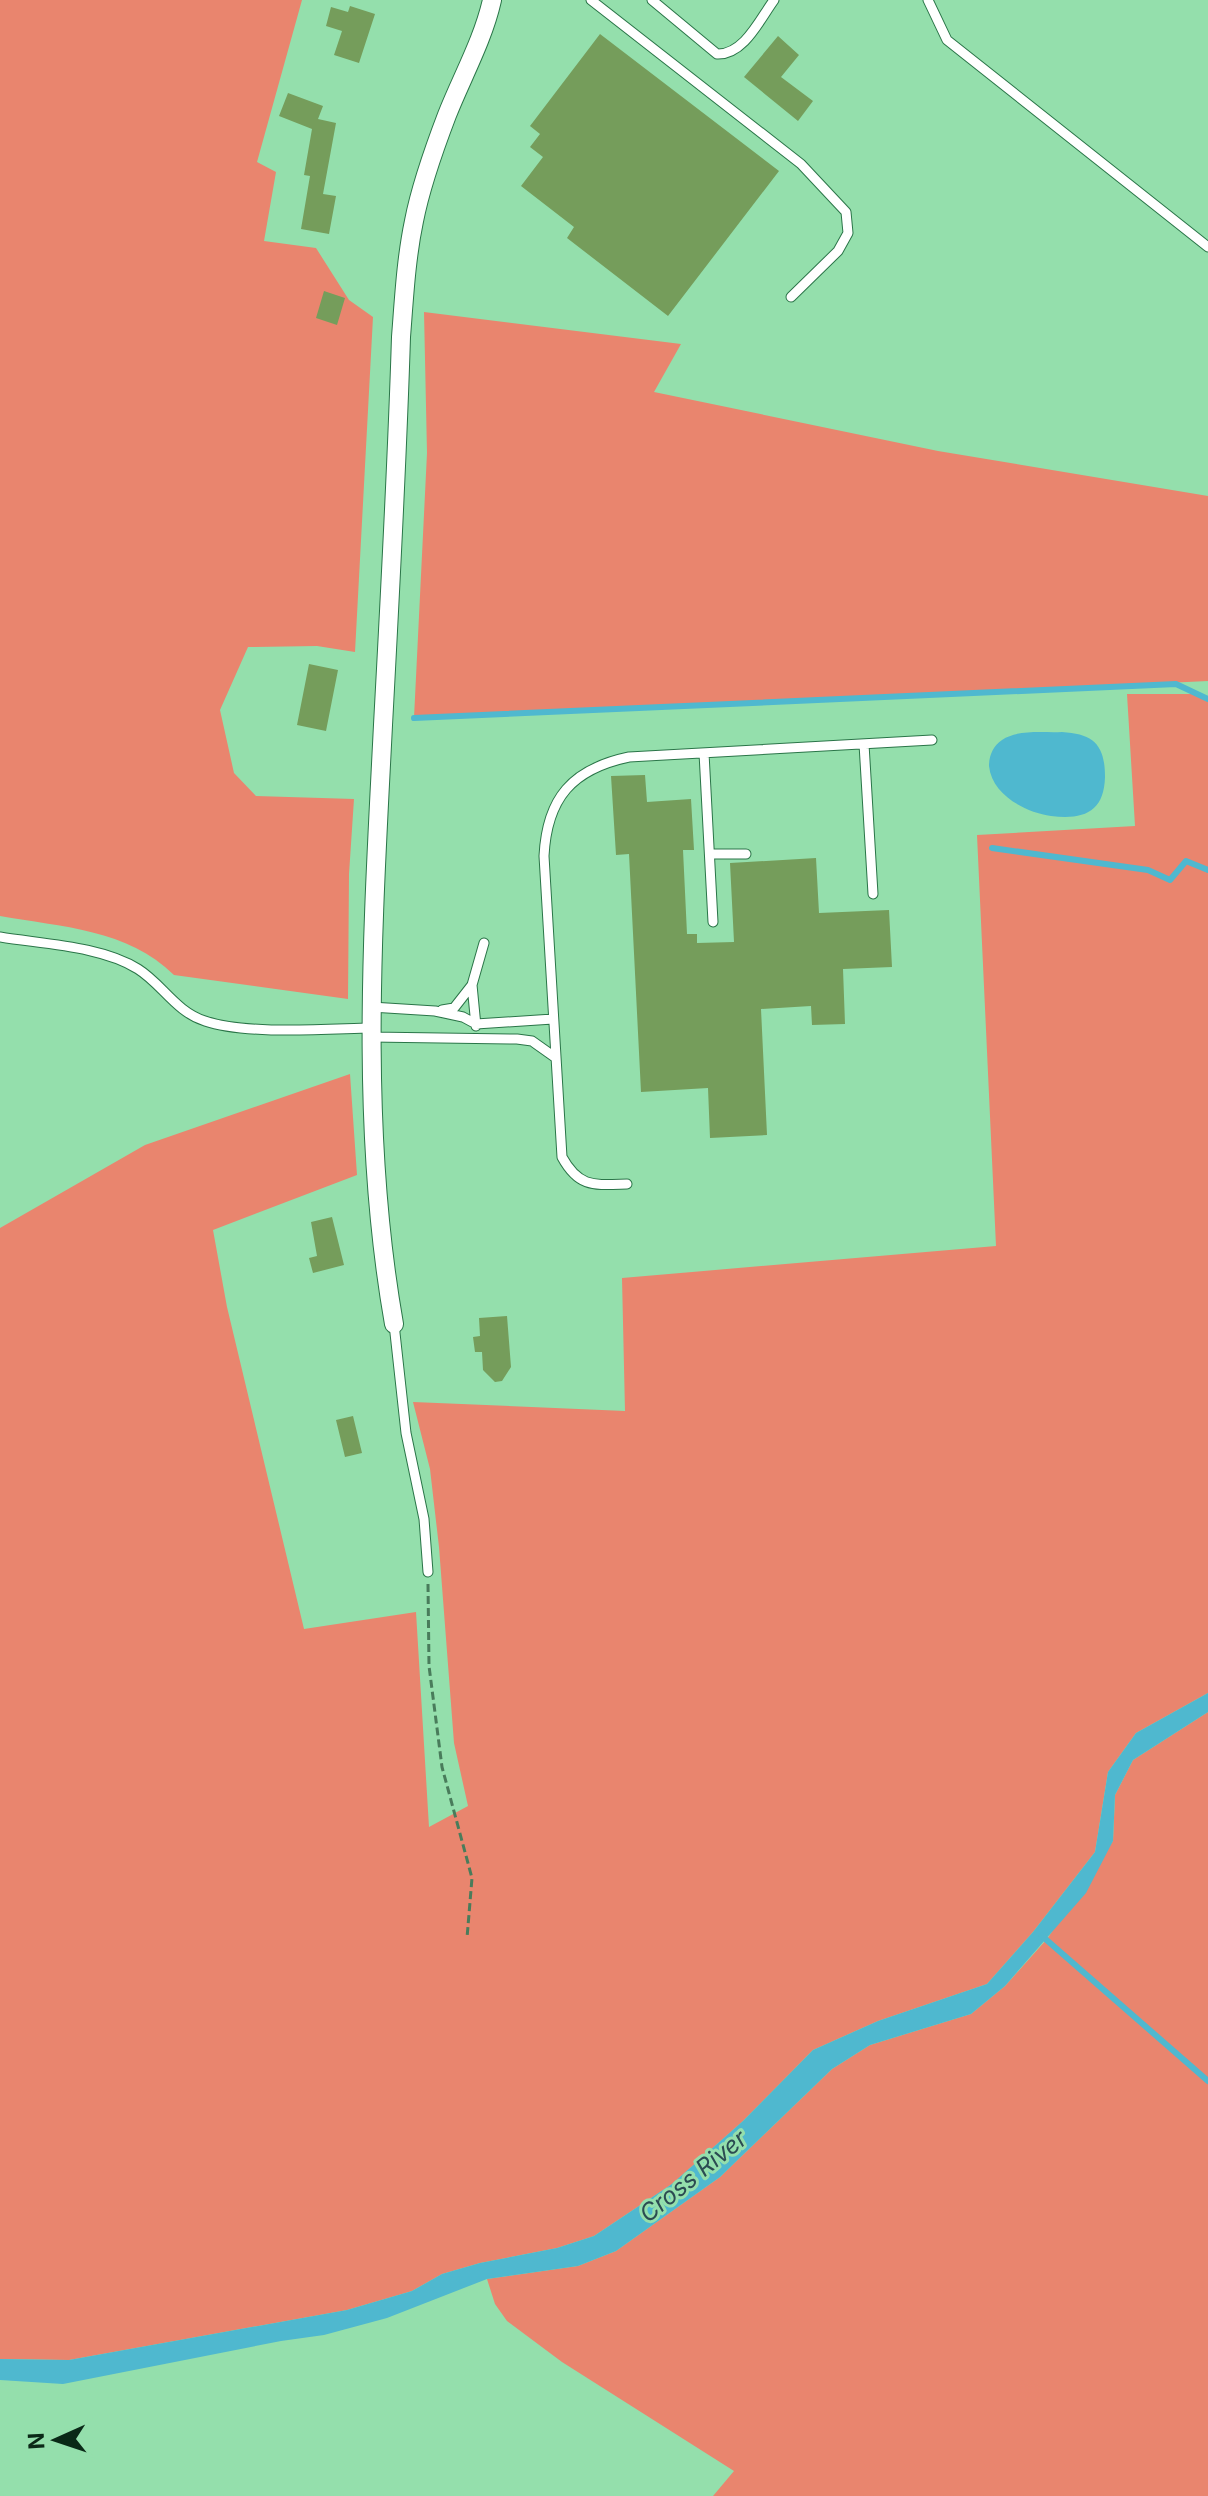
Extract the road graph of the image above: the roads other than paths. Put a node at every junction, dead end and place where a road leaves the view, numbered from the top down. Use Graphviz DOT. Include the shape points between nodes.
graph roads {
  1 [pos="492,0"];
  2 [pos="591,0"];
  3 [pos="652,0"];
  4 [pos="774,0"];
  5 [pos="928,0"];
  6 [pos="1208,247"];
  7 [pos="791,297"];
  8 [pos="932,740"];
  9 [pos="864,744"];
  10 [pos="704,753"];
  11 [pos="710,854"];
  12 [pos="746,854"];
  13 [pos="873,894"];
  14 [pos="713,922"];
  15 [pos="0,937"];
  16 [pos="484,943"];
  17 [pos="472,985"];
  18 [pos="371,1007"];
  19 [pos="435,1011"];
  20 [pos="553,1019"];
  21 [pos="476,1024"];
  22 [pos="371,1033"];
  23 [pos="477,1037"];
  24 [pos="556,1058"];
  25 [pos="627,1184"];
  26 [pos="394,1324"];
  27 [pos="428,1572"];
  1 -- 18 [label="street" via="421,192 406,275"];
  2 -- 7 [label="lane" via="801,164 846,212 848,233 838,251"];
  3 -- 4 [label="lane" via="717,54 743,43"];
  5 -- 6 [label="lane" via="947,40"];
  8 -- 9 [label="lane"];
  9 -- 10 [label="lane"];
  9 -- 13 [label="lane"];
  10 -- 11 [label="lane"];
  10 -- 20 [label="lane" via="606,762 585,771 560,799 546,829 544,856"];
  11 -- 12 [label="lane"];
  11 -- 14 [label="lane"];
  15 -- 22 [label="lane" via="119,960 140,970 186,1012 215,1024"];
  16 -- 17 [label="lane"];
  17 -- 19 [label="lane" via="454,1008"];
  17 -- 21 [label="lane"];
  18 -- 19 [label="lane"];
  18 -- 22 [label="street"];
  19 -- 21 [label="lane"];
  20 -- 21 [label="lane"];
  20 -- 24 [label="lane"];
  21 -- 23 [label="lane"];
  22 -- 23 [label="lane"];
  22 -- 26 [label="street" via="383,1260"];
  23 -- 24 [label="lane" via="532,1041"];
  24 -- 25 [label="lane" via="558,1130 566,1165 583,1182"];
  26 -- 27 [label="lane"];
}
